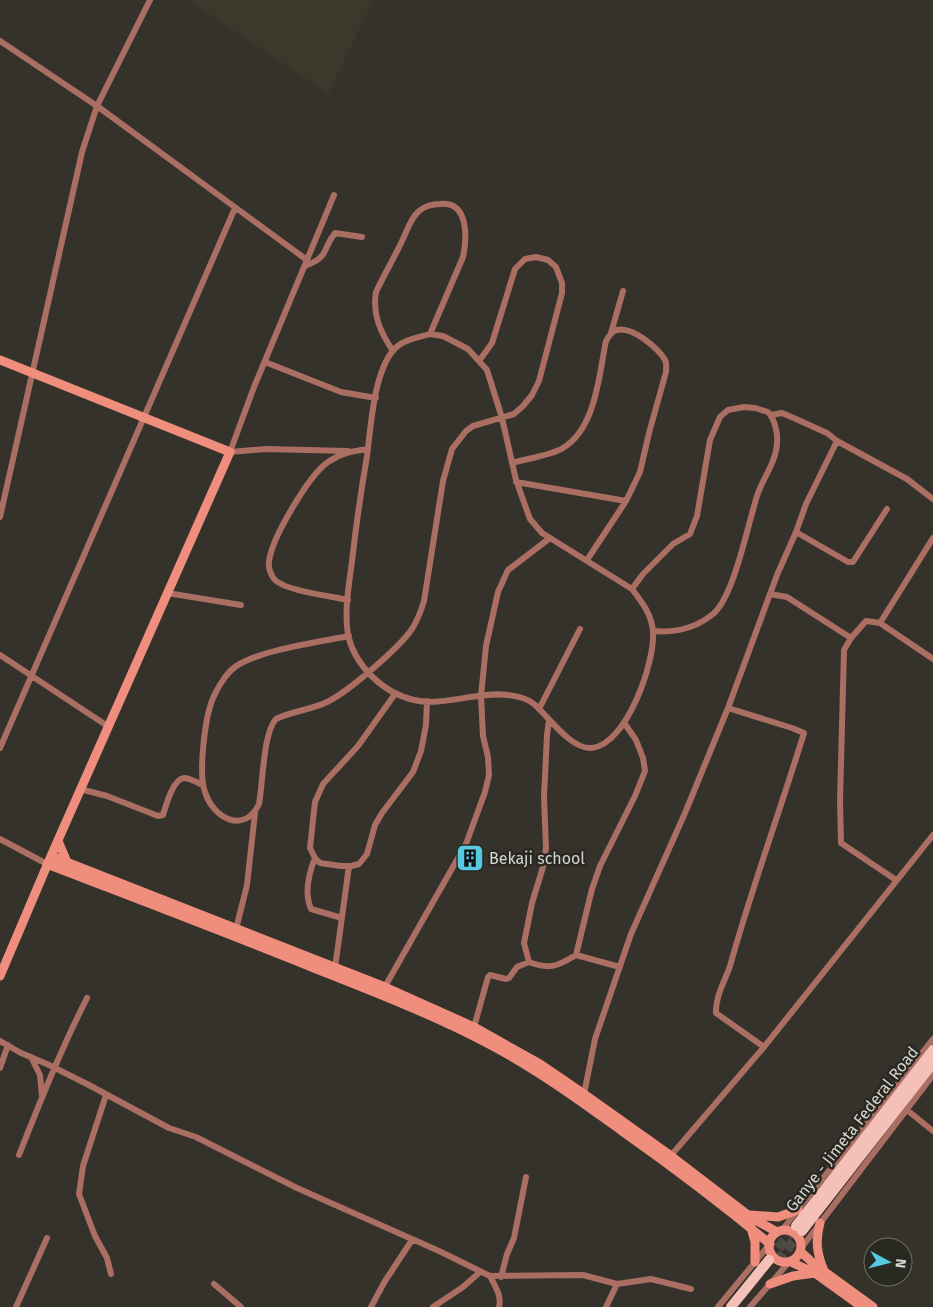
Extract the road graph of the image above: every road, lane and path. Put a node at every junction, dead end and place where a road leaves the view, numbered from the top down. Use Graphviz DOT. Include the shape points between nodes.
graph roads {
  1 [pos="150,0"];
  2 [pos="0,41"];
  3 [pos="97,106"];
  4 [pos="334,195"];
  5 [pos="235,208"];
  6 [pos="362,237"];
  7 [pos="306,263"];
  8 [pos="623,291"];
  9 [pos="611,333"];
  10 [pos="430,334"];
  11 [pos="393,351"];
  12 [pos="0,360"];
  13 [pos="479,361"];
  14 [pos="265,362"];
  15 [pos="31,372"];
  16 [pos="376,398"];
  17 [pos="771,415"];
  18 [pos="145,418"];
  19 [pos="502,418"];
  20 [pos="837,441"];
  21 [pos="368,449"];
  22 [pos="230,452"];
  23 [pos="348,452"];
  24 [pos="512,463"];
  25 [pos="516,482"];
  26 [pos="933,499"];
  27 [pos="626,501"];
  28 [pos="887,509"];
  29 [pos="0,517"];
  30 [pos="796,532"];
  31 [pos="550,538"];
  32 [pos="933,538"];
  33 [pos="587,560"];
  34 [pos="632,589"];
  35 [pos="167,593"];
  36 [pos="770,594"];
  37 [pos="348,600"];
  38 [pos="241,605"];
  39 [pos="880,623"];
  40 [pos="580,629"];
  41 [pos="653,630"];
  42 [pos="348,636"];
  43 [pos="851,638"];
  44 [pos="0,655"];
  45 [pos="933,659"];
  46 [pos="368,672"];
  47 [pos="32,677"];
  48 [pos="396,694"];
  49 [pos="480,696"];
  50 [pos="427,701"];
  51 [pos="728,708"];
  52 [pos="538,709"];
  53 [pos="549,720"];
  54 [pos="624,724"];
  55 [pos="109,727"];
  56 [pos="0,748"];
  57 [pos="203,785"];
  58 [pos="80,790"];
  59 [pos="255,812"];
  60 [pos="933,834"];
  61 [pos="0,839"];
  62 [pos="58,841"];
  63 [pos="315,858"];
  64 [pos="49,860"];
  65 [pos="66,866"];
  66 [pos="349,866"];
  67 [pos="42,877"];
  68 [pos="896,880"];
  69 [pos="193,916"];
  70 [pos="342,918"];
  71 [pos="236,928"];
  72 [pos="576,955"];
  73 [pos="529,962"];
  74 [pos="620,967"];
  75 [pos="335,968"];
  76 [pos="0,976"];
  77 [pos="383,991"];
  78 [pos="87,998"];
  79 [pos="474,1028"];
  80 [pos="933,1039"];
  81 [pos="0,1041"];
  82 [pos="8,1045"];
  83 [pos="764,1047"];
  84 [pos="933,1050"];
  85 [pos="31,1057"];
  86 [pos="933,1063"];
  87 [pos="0,1068"];
  88 [pos="55,1069"];
  89 [pos="933,1075"];
  90 [pos="584,1094"];
  91 [pos="106,1095"];
  92 [pos="42,1096"];
  93 [pos="907,1110"];
  94 [pos="933,1131"];
  95 [pos="19,1155"];
  96 [pos="668,1159"];
  97 [pos="526,1177"];
  98 [pos="798,1210"];
  99 [pos="748,1214"];
  100 [pos="820,1223"];
  101 [pos="751,1227"];
  102 [pos="780,1231"];
  103 [pos="47,1238"];
  104 [pos="412,1240"];
  105 [pos="770,1244"];
  106 [pos="801,1249"];
  107 [pos="755,1262"];
  108 [pos="790,1262"];
  109 [pos="480,1272"];
  110 [pos="820,1273"];
  111 [pos="111,1274"];
  112 [pos="490,1276"];
  113 [pos="501,1277"];
  114 [pos="214,1284"];
  115 [pos="617,1284"];
  116 [pos="770,1284"];
  117 [pos="691,1289"];
  118 [pos="16,1307"];
  119 [pos="241,1307"];
  120 [pos="372,1307"];
  121 [pos="433,1307"];
  122 [pos="499,1307"];
  123 [pos="606,1307"];
  124 [pos="718,1307"];
  125 [pos="731,1307"];
  126 [pos="739,1307"];
  127 [pos="750,1307"];
  128 [pos="862,1307"];
  129 [pos="873,1307"];
  1 -- 3 [label="street"];
  2 -- 3 [label="street"];
  3 -- 5 [label="street"];
  3 -- 15 [label="street" via="82,152"];
  4 -- 7 [label="street"];
  5 -- 7 [label="street"];
  5 -- 18 [label="street"];
  6 -- 7 [label="street" via="335,233 324,255 318,261"];
  7 -- 14 [label="street"];
  8 -- 9 [label="street"];
  9 -- 24 [label="street" via="606,341 594,403 574,440 562,450"];
  9 -- 27 [label="street" via="630,331 642,337 666,362 640,472"];
  10 -- 11 [label="street" via="400,344"];
  10 -- 11 [label="street" via="463,257 465,244 462,216 456,207 445,203 432,204 411,220 376,292 376,317 381,333"];
  10 -- 13 [label="street" via="454,340"];
  11 -- 16 [label="street" via="382,368"];
  12 -- 15 [label="main road"];
  13 -- 19 [label="street" via="487,370"];
  13 -- 19 [label="street" via="492,343 515,269 524,259 548,260 556,267 562,293 539,381 523,406"];
  14 -- 16 [label="street" via="342,392"];
  14 -- 22 [label="street"];
  15 -- 18 [label="main road"];
  15 -- 29 [label="street"];
  16 -- 21 [label="street"];
  17 -- 20 [label="street" via="782,413"];
  17 -- 34 [label="street" via="765,410 744,407 728,410 720,417 710,440 697,516 690,534 673,544"];
  17 -- 41 [label="street" via="778,433 777,446 758,492 736,569 722,604 714,613 688,628 667,632"];
  18 -- 22 [label="main road"];
  18 -- 47 [label="street"];
  19 -- 24 [label="street"];
  19 -- 46 [label="street" via="473,426 452,449 443,481 420,614 397,646"];
  20 -- 26 [label="street" via="907,479"];
  20 -- 30 [label="street"];
  21 -- 23 [label="street"];
  21 -- 37 [label="street"];
  22 -- 23 [label="street" via="266,449"];
  22 -- 35 [label="main road"];
  23 -- 37 [label="street" via="327,462 293,505 268,565 276,581 287,586"];
  24 -- 25 [label="street"];
  25 -- 27 [label="street"];
  25 -- 31 [label="street" via="530,519"];
  27 -- 33 [label="street"];
  28 -- 30 [label="street" via="853,562"];
  30 -- 36 [label="street"];
  31 -- 33 [label="street"];
  31 -- 49 [label="street" via="503,577 486,646"];
  32 -- 39 [label="street"];
  33 -- 34 [label="street"];
  34 -- 41 [label="street" via="650,616"];
  35 -- 38 [label="street"];
  35 -- 55 [label="main road"];
  36 -- 43 [label="street" via="787,597"];
  36 -- 51 [label="street"];
  37 -- 42 [label="street"];
  39 -- 43 [label="street" via="866,621"];
  39 -- 45 [label="street"];
  40 -- 52 [label="street"];
  41 -- 54 [label="street" via="650,664"];
  42 -- 46 [label="street" via="355,654"];
  42 -- 57 [label="street" via="264,655 234,668 214,696 206,729"];
  43 -- 68 [label="street" via="844,650 841,843"];
  44 -- 47 [label="street"];
  46 -- 48 [label="street"];
  46 -- 59 [label="street" via="330,701 282,716 273,723 267,742 260,804"];
  47 -- 55 [label="street"];
  47 -- 56 [label="street"];
  48 -- 50 [label="street"];
  48 -- 63 [label="street" via="358,746 323,784 315,802 312,829 310,848"];
  49 -- 50 [label="street"];
  49 -- 52 [label="street" via="524,698"];
  49 -- 77 [label="street" via="489,775 479,812 466,844"];
  50 -- 66 [label="street" via="422,751 413,772 375,825 367,854 360,864"];
  51 -- 74 [label="street" via="631,934"];
  51 -- 83 [label="street" via="804,733 716,1006 716,1013"];
  52 -- 53 [label="street"];
  53 -- 54 [label="street" via="579,745 590,748 604,744"];
  53 -- 73 [label="street" via="544,796 546,848 524,943"];
  54 -- 72 [label="street" via="636,740 645,771 600,866"];
  55 -- 58 [label="main road"];
  57 -- 58 [label="street" via="189,779 175,784 160,816 108,796"];
  57 -- 59 [label="street" via="210,803 228,818 245,820"];
  58 -- 62 [label="main road"];
  59 -- 71 [label="street" via="247,885"];
  60 -- 68 [label="street"];
  61 -- 64 [label="street" via="32,856"];
  62 -- 64 [label="main road"];
  62 -- 65 [label="main road"];
  63 -- 66 [label="street" via="320,863"];
  63 -- 70 [label="street" via="309,879 309,906"];
  64 -- 65 [label="main road"];
  64 -- 67 [label="main road"];
  65 -- 67 [label="main road"];
  65 -- 69 [label="main road"];
  66 -- 70 [label="street"];
  67 -- 76 [label="main road"];
  68 -- 83 [label="street"];
  69 -- 71 [label="main road"];
  69 -- 77 [label="main road"];
  70 -- 75 [label="street"];
  71 -- 75 [label="main road"];
  72 -- 73 [label="street" via="551,967"];
  72 -- 74 [label="street"];
  73 -- 79 [label="street" via="517,967 509,978 488,977"];
  74 -- 90 [label="street" via="596,1039"];
  75 -- 77 [label="main road"];
  77 -- 79 [label="main road"];
  77 -- 96 [label="main road" via="537,1072"];
  78 -- 88 [label="street" via="64,1042"];
  79 -- 90 [label="main road" via="540,1064"];
  80 -- 98 [label="street"];
  81 -- 82 [label="street"];
  82 -- 85 [label="street"];
  82 -- 87 [label="street"];
  83 -- 96 [label="street"];
  84 -- 86 [label="main road, Ganye - Jimeta Federal Road" via="799,1229"];
  85 -- 88 [label="street"];
  85 -- 92 [label="street" via="40,1075"];
  88 -- 91 [label="street"];
  88 -- 92 [label="street"];
  89 -- 93 [label="street"];
  90 -- 96 [label="main road"];
  91 -- 104 [label="street" via="169,1128 196,1137"];
  91 -- 111 [label="street" via="83,1166 79,1194"];
  92 -- 95 [label="street"];
  93 -- 94 [label="street"];
  93 -- 100 [label="street"];
  96 -- 99 [label="main road"];
  96 -- 101 [label="main road"];
  97 -- 113 [label="street" via="514,1238"];
  98 -- 99 [label="main road" via="778,1216"];
  98 -- 102 [label="street"];
  99 -- 102 [label="main road"];
  100 -- 106 [label="street"];
  100 -- 110 [label="main road" via="817,1248"];
  101 -- 105 [label="main road"];
  101 -- 107 [label="main road"];
  102 -- 105 [label="main road" via="772,1237"];
  102 -- 106 [label="main road" via="791,1231 798,1236"];
  103 -- 118 [label="street"];
  104 -- 109 [label="street"];
  104 -- 120 [label="street"];
  105 -- 107 [label="street"];
  105 -- 108 [label="main road" via="773,1257 780,1262"];
  106 -- 108 [label="main road"];
  106 -- 110 [label="main road"];
  107 -- 124 [label="street"];
  108 -- 110 [label="main road"];
  108 -- 116 [label="street"];
  109 -- 112 [label="street"];
  109 -- 121 [label="street"];
  110 -- 116 [label="main road" via="793,1276"];
  110 -- 128 [label="main road"];
  110 -- 129 [label="main road"];
  112 -- 113 [label="street"];
  112 -- 122 [label="street" via="501,1301"];
  113 -- 115 [label="street" via="584,1275"];
  114 -- 119 [label="street"];
  115 -- 117 [label="street" via="651,1279"];
  115 -- 123 [label="street"];
  116 -- 127 [label="street"];
  125 -- 126 [label="main road" via="772,1262"];
}
